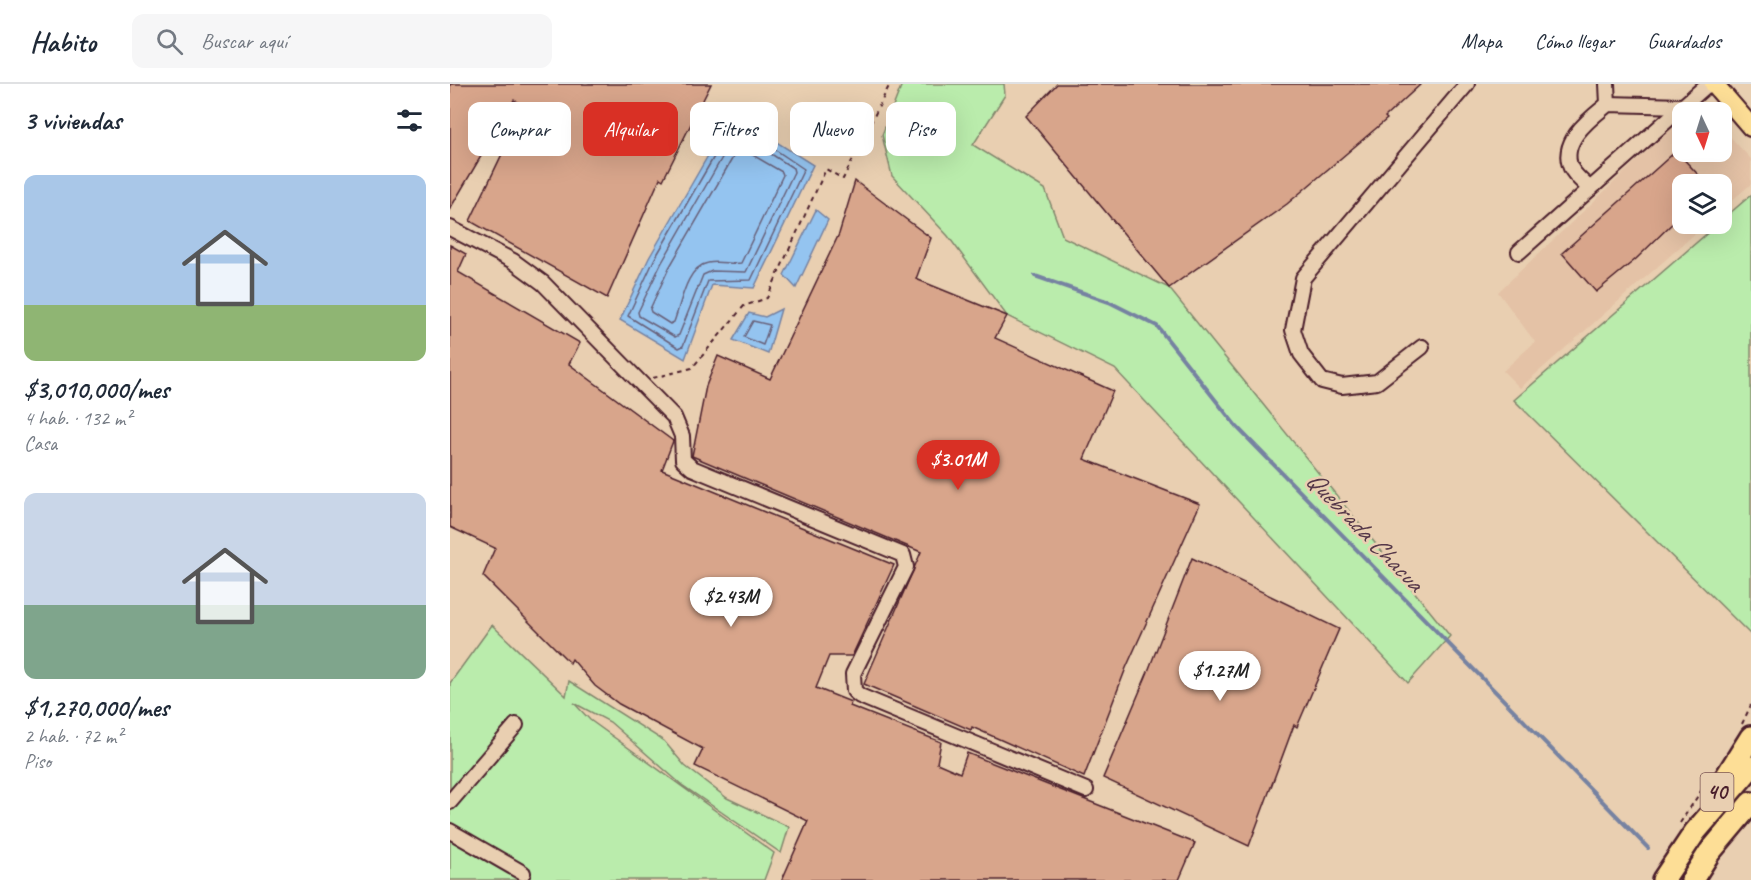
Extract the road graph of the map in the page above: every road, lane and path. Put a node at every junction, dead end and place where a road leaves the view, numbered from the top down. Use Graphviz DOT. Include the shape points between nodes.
graph roads {
  1 [pos="890,84"];
  2 [pos="1467,84"];
  3 [pos="1606,84"];
  4 [pos="1708,84"];
  5 [pos="1714,84"];
  6 [pos="1688,102"];
  7 [pos="1608,104"];
  8 [pos="1672,106"];
  9 [pos="1672,116"];
  10 [pos="1751,127"];
  11 [pos="1590,189"];
  12 [pos="450,228"];
  13 [pos="1519,252"];
  14 [pos="1422,347"];
  15 [pos="638,382"];
  16 [pos="1751,705"];
  17 [pos="516,725"];
  18 [pos="1747,731"];
  19 [pos="1751,767"];
  20 [pos="1706,784"];
  21 [pos="1086,790"];
  22 [pos="450,802"];
  23 [pos="1751,803"];
  24 [pos="450,831"];
  25 [pos="1680,838"];
  26 [pos="523,873"];
  27 [pos="1663,880"];
  28 [pos="1692,880"];
  1 -- 15 [label="path" via="843,179 826,169 767,298 744,306 692,368"];
  2 -- 14 [label="street" via="1303,278 1293,330 1301,354 1322,381 1342,386 1377,382"];
  3 -- 7 [label="street"];
  4 -- 6 [label="street"];
  5 -- 10 [label="main road"];
  7 -- 8 [label="street"];
  7 -- 11 [label="street" via="1581,125 1569,150 1570,168"];
  9 -- 11 [label="street"];
  11 -- 13 [label="street"];
  12 -- 15 [label="street" via="513,261 543,283"];
  15 -- 21 [label="street" via="674,417 682,436 683,460 692,468 903,555 906,567 853,674 854,691"];
  16 -- 18 [label="path"];
  17 -- 22 [label="street"];
  18 -- 25 [label="highway, 40"];
  19 -- 25 [label="highway, 40"];
  20 -- 25 [label="path"];
  23 -- 28 [label="highway, 40"];
  24 -- 26 [label="street"];
  25 -- 27 [label="highway, 40"];
}
